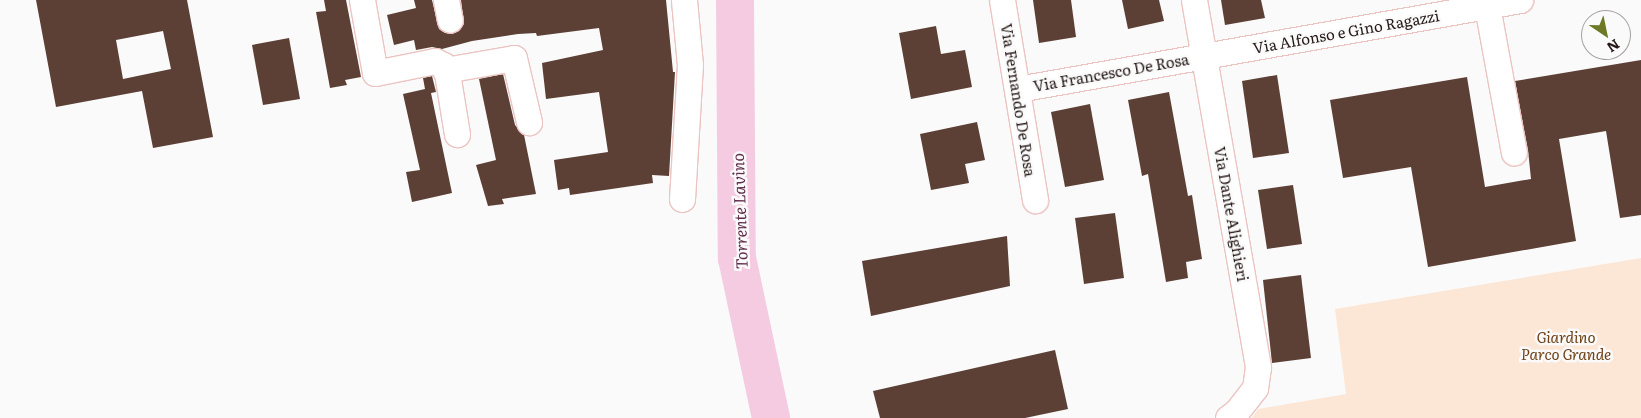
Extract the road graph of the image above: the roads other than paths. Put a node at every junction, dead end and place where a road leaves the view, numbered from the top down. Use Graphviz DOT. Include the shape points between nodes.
graph roads {
  1 [pos="362,0"];
  2 [pos="684,0"];
  3 [pos="1002,0"];
  4 [pos="1194,0"];
  5 [pos="1520,0"];
  6 [pos="1488,6"];
  7 [pos="1205,56"];
  8 [pos="445,70"];
  9 [pos="1018,89"];
  10 [pos="529,122"];
  11 [pos="457,134"];
  12 [pos="1514,153"];
  13 [pos="682,198"];
  14 [pos="1035,200"];
  15 [pos="1228,418"];
  1 -- 8 [label="street" via="376,73 435,62 443,65"];
  2 -- 13 [label="street" via="690,65"];
  3 -- 9 [label="street, Via Fernando De Rosa"];
  4 -- 7 [label="street, Via Dante Alighieri"];
  5 -- 6 [label="street, Via Alfonso e Gino Ragazzi"];
  6 -- 7 [label="street, Via Alfonso e Gino Ragazzi"];
  6 -- 12 [label="street"];
  7 -- 9 [label="street, Via Francesco De Rosa"];
  7 -- 15 [label="street, Via Dante Alighieri" via="1258,367 1255,388"];
  8 -- 10 [label="street" via="514,58"];
  8 -- 11 [label="street"];
  9 -- 14 [label="street, Via Fernando De Rosa"];
}
